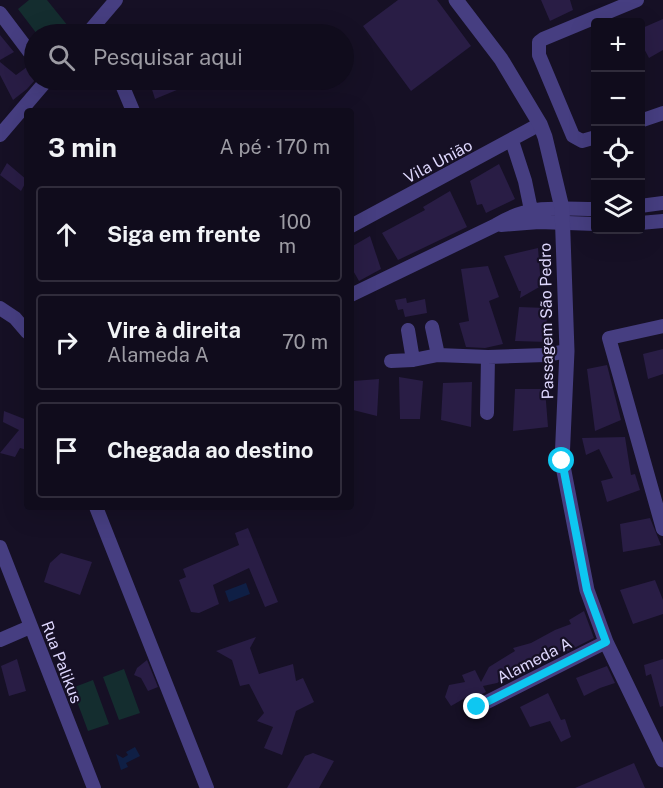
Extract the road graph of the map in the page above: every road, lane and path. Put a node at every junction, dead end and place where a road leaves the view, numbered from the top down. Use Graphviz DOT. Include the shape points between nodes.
graph roads {
  1 [pos="116,0"];
  2 [pos="456,0"];
  3 [pos="637,0"];
  4 [pos="0,13"];
  5 [pos="102,24"];
  6 [pos="24,45"];
  7 [pos="38,90"];
  8 [pos="124,90"];
  9 [pos="132,108"];
  10 [pos="663,113"];
  11 [pos="645,119"];
  12 [pos="540,124"];
  13 [pos="0,135"];
  14 [pos="591,138"];
  15 [pos="512,141"];
  16 [pos="663,203"];
  17 [pos="645,205"];
  18 [pos="591,209"];
  19 [pos="531,210"];
  20 [pos="562,216"];
  21 [pos="663,221"];
  22 [pos="591,223"];
  23 [pos="645,223"];
  24 [pos="354,224"];
  25 [pos="496,225"];
  26 [pos="354,294"];
  27 [pos="0,308"];
  28 [pos="663,326"];
  29 [pos="432,327"];
  30 [pos="24,328"];
  31 [pos="408,330"];
  32 [pos="567,351"];
  33 [pos="438,355"];
  34 [pos="488,357"];
  35 [pos="413,360"];
  36 [pos="392,361"];
  37 [pos="488,413"];
  38 [pos="97,510"];
  39 [pos="663,529"];
  40 [pos="0,548"];
  41 [pos="30,627"];
  42 [pos="0,640"];
  43 [pos="606,642"];
  44 [pos="477,707"];
  45 [pos="663,760"];
  46 [pos="94,788"];
  47 [pos="207,788"];
  1 -- 5 [label="street"];
  2 -- 12 [label="street, Passagem São Pedro" via="501,59"];
  3 -- 14 [label="street" via="539,42 539,55 573,136 582,141"];
  4 -- 6 [label="street"];
  7 -- 13 [label="street"];
  8 -- 9 [label="street"];
  10 -- 11 [label="street"];
  12 -- 15 [label="street, Vila União"];
  12 -- 20 [label="street, Passagem São Pedro"];
  15 -- 19 [label="street"];
  15 -- 24 [label="street, Vila União"];
  16 -- 17 [label="street"];
  18 -- 20 [label="street"];
  19 -- 20 [label="street"];
  19 -- 25 [label="street"];
  20 -- 22 [label="street"];
  20 -- 25 [label="street"];
  20 -- 32 [label="street, Passagem São Pedro"];
  21 -- 23 [label="street"];
  25 -- 26 [label="street"];
  27 -- 30 [label="street"];
  28 -- 39 [label="street" via="609,339"];
  29 -- 33 [label="street"];
  31 -- 35 [label="street"];
  32 -- 34 [label="street"];
  32 -- 43 [label="street, Passagem São Pedro" via="562,461 587,590"];
  33 -- 34 [label="street"];
  33 -- 35 [label="street"];
  34 -- 37 [label="street"];
  35 -- 36 [label="street"];
  38 -- 47 [label="street"];
  40 -- 41 [label="street, Rua Palikus"];
  41 -- 42 [label="street"];
  41 -- 46 [label="street, Rua Palikus"];
  43 -- 44 [label="street, Alameda A"];
  43 -- 45 [label="street, Passagem São Pedro" via="635,713"];
}
